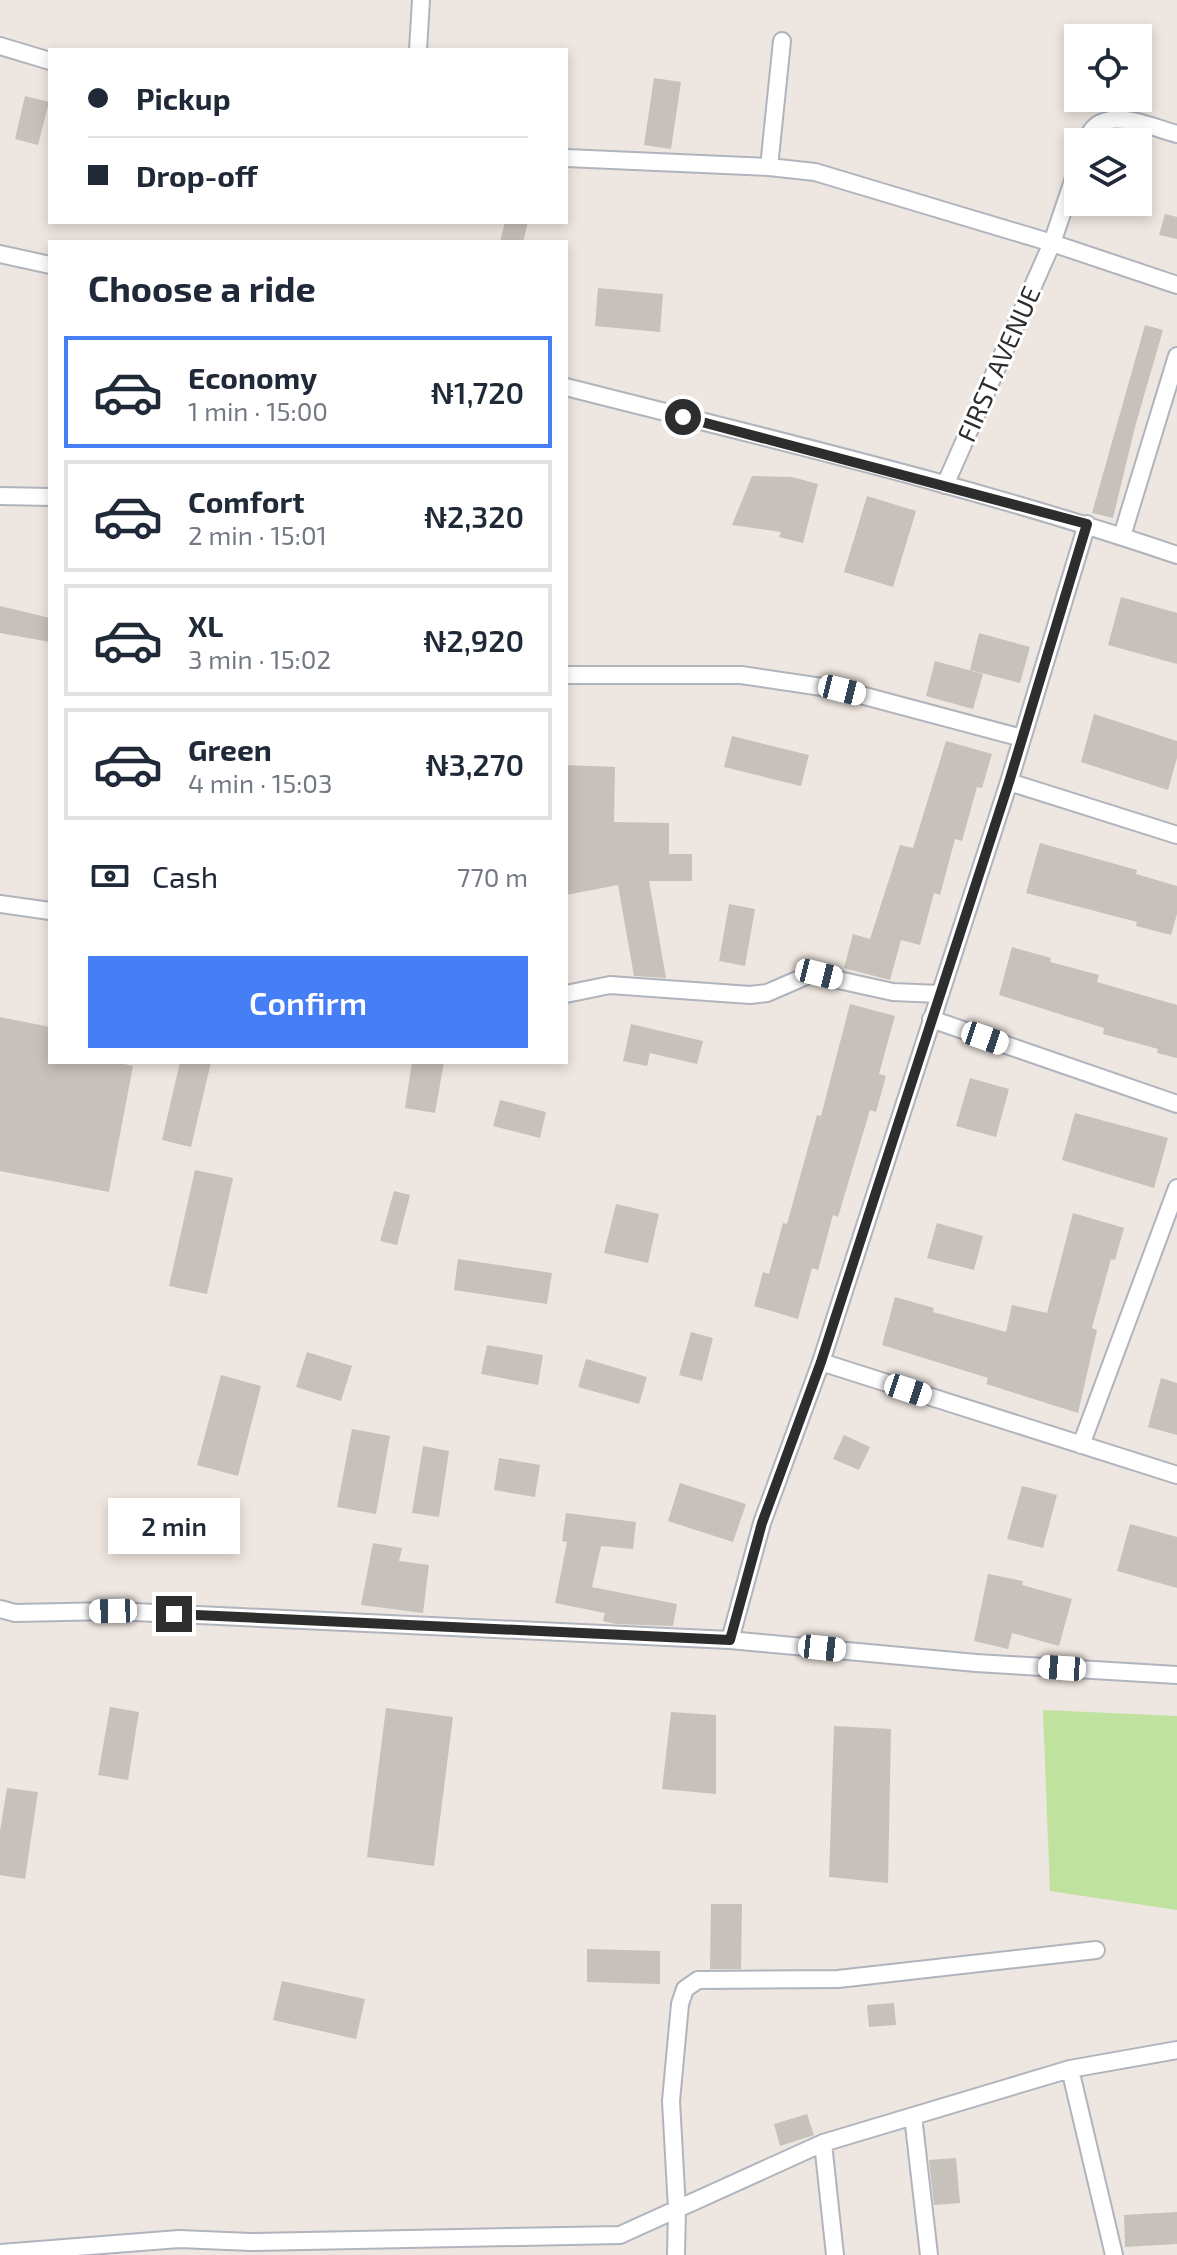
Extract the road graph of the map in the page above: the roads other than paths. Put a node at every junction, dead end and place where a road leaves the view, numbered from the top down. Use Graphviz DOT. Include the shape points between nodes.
graph roads {
  1 [pos="421,0"];
  2 [pos="782,41"];
  3 [pos="0,46"];
  4 [pos="418,48"];
  5 [pos="48,60"];
  6 [pos="1091,128"];
  7 [pos="1151,128"];
  8 [pos="1152,128"];
  9 [pos="1177,134"];
  10 [pos="568,158"];
  11 [pos="769,167"];
  12 [pos="1064,207"];
  13 [pos="1052,243"];
  14 [pos="0,254"];
  15 [pos="48,265"];
  16 [pos="1177,285"];
  17 [pos="1177,356"];
  18 [pos="568,388"];
  19 [pos="945,485"];
  20 [pos="0,496"];
  21 [pos="48,497"];
  22 [pos="1087,524"];
  23 [pos="1122,536"];
  24 [pos="1177,555"];
  25 [pos="568,675"];
  26 [pos="1022,738"];
  27 [pos="1009,782"];
  28 [pos="1177,835"];
  29 [pos="0,904"];
  30 [pos="48,911"];
  31 [pos="568,989"];
  32 [pos="939,994"];
  33 [pos="931,1019"];
  34 [pos="1177,1104"];
  35 [pos="1177,1188"];
  36 [pos="821,1362"];
  37 [pos="1081,1445"];
  38 [pos="1177,1475"];
  39 [pos="0,1609"];
  40 [pos="730,1640"];
  41 [pos="1177,1675"];
  42 [pos="1096,1950"];
  43 [pos="1177,2050"];
  44 [pos="1070,2069"];
  45 [pos="913,2116"];
  46 [pos="823,2143"];
  47 [pos="677,2209"];
  48 [pos="0,2253"];
  49 [pos="61,2253"];
  50 [pos="676,2255"];
  51 [pos="835,2255"];
  52 [pos="929,2255"];
  53 [pos="1114,2255"];
  1 -- 4 [label="street"];
  2 -- 11 [label="street"];
  3 -- 5 [label="street"];
  6 -- 7 [label="street" via="1111,119"];
  8 -- 9 [label="street"];
  10 -- 11 [label="street"];
  11 -- 13 [label="street" via="848,180"];
  12 -- 13 [label="street, FIRST AVENUE"];
  13 -- 16 [label="street"];
  13 -- 19 [label="street, FIRST AVENUE"];
  14 -- 15 [label="street"];
  17 -- 23 [label="street"];
  18 -- 19 [label="street"];
  19 -- 22 [label="street"];
  20 -- 21 [label="street"];
  22 -- 23 [label="street"];
  22 -- 26 [label="street"];
  23 -- 24 [label="street"];
  25 -- 26 [label="street" via="741,675 842,690"];
  26 -- 27 [label="street"];
  27 -- 28 [label="street"];
  27 -- 32 [label="street"];
  29 -- 30 [label="street"];
  31 -- 32 [label="street" via="610,985 750,995 819,974 893,992"];
  32 -- 33 [label="street"];
  33 -- 34 [label="street"];
  33 -- 36 [label="street"];
  35 -- 37 [label="street"];
  36 -- 37 [label="street"];
  36 -- 40 [label="street" via="762,1523"];
  37 -- 38 [label="street"];
  39 -- 40 [label="street"];
  40 -- 41 [label="street"];
  42 -- 47 [label="street" via="838,1979 698,1980 685,1989 680,2004 671,2101"];
  43 -- 44 [label="street"];
  44 -- 45 [label="street"];
  44 -- 53 [label="street"];
  45 -- 46 [label="street"];
  45 -- 52 [label="street"];
  46 -- 47 [label="street"];
  46 -- 51 [label="street"];
  47 -- 49 [label="street" via="620,2235 179,2239"];
  47 -- 50 [label="street"];
  48 -- 49 [label="street"];
}
